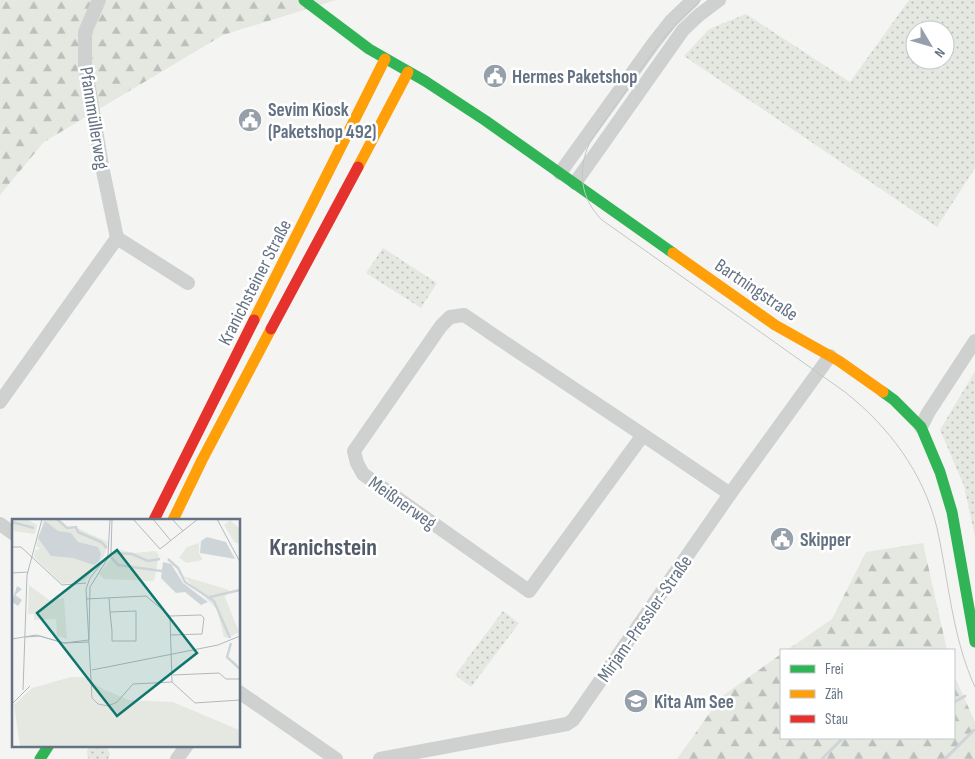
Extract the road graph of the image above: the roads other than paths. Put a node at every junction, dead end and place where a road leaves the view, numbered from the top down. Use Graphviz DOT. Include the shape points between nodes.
graph roads {
  1 [pos="99,0"];
  2 [pos="304,0"];
  3 [pos="693,0"];
  4 [pos="719,0"];
  5 [pos="386,59"];
  6 [pos="408,72"];
  7 [pos="560,173"];
  8 [pos="575,183"];
  9 [pos="117,238"];
  10 [pos="188,283"];
  11 [pos="975,341"];
  12 [pos="830,356"];
  13 [pos="0,402"];
  14 [pos="921,427"];
  15 [pos="643,435"];
  16 [pos="730,494"];
  17 [pos="155,519"];
  18 [pos="174,519"];
  19 [pos="0,524"];
  20 [pos="12,533"];
  21 [pos="975,642"];
  22 [pos="240,693"];
  23 [pos="41,746"];
  24 [pos="48,746"];
  25 [pos="186,746"];
  26 [pos="35,759"];
  27 [pos="40,759"];
  28 [pos="177,759"];
  29 [pos="336,759"];
  30 [pos="380,759"];
  1 -- 9 [label="street, Pfannmüllerweg" via="85,32 85,64"];
  2 -- 5 [label="main road"];
  3 -- 7 [label="street" via="653,44"];
  4 -- 8 [label="street" via="683,30"];
  5 -- 6 [label="main road, Bartningstraße"];
  5 -- 17 [label="main road, Kranichsteiner Straße"];
  6 -- 7 [label="main road, Bartningstraße"];
  6 -- 18 [label="main road, Kranichsteiner Straße"];
  7 -- 8 [label="main road, Bartningstraße"];
  8 -- 12 [label="main road, Bartningstraße" via="775,325"];
  9 -- 10 [label="street"];
  9 -- 13 [label="street"];
  11 -- 14 [label="street"];
  12 -- 14 [label="main road, Bartningstraße" via="894,400"];
  12 -- 16 [label="street, Mirjam-Pressler-Straße"];
  14 -- 21 [label="main road, Bartningstraße" via="952,512"];
  15 -- 15 [label="street, Meißnerweg" via="464,315 450,317 441,326 354,451 356,463 363,474 529,591"];
  15 -- 16 [label="street, Meißnerweg"];
  16 -- 30 [label="street, Mirjam-Pressler-Straße" via="573,720 567,724"];
  19 -- 20 [label="street"];
  22 -- 29 [label="street"];
  23 -- 26 [label="main road"];
  24 -- 27 [label="main road"];
  25 -- 28 [label="street"];
}
